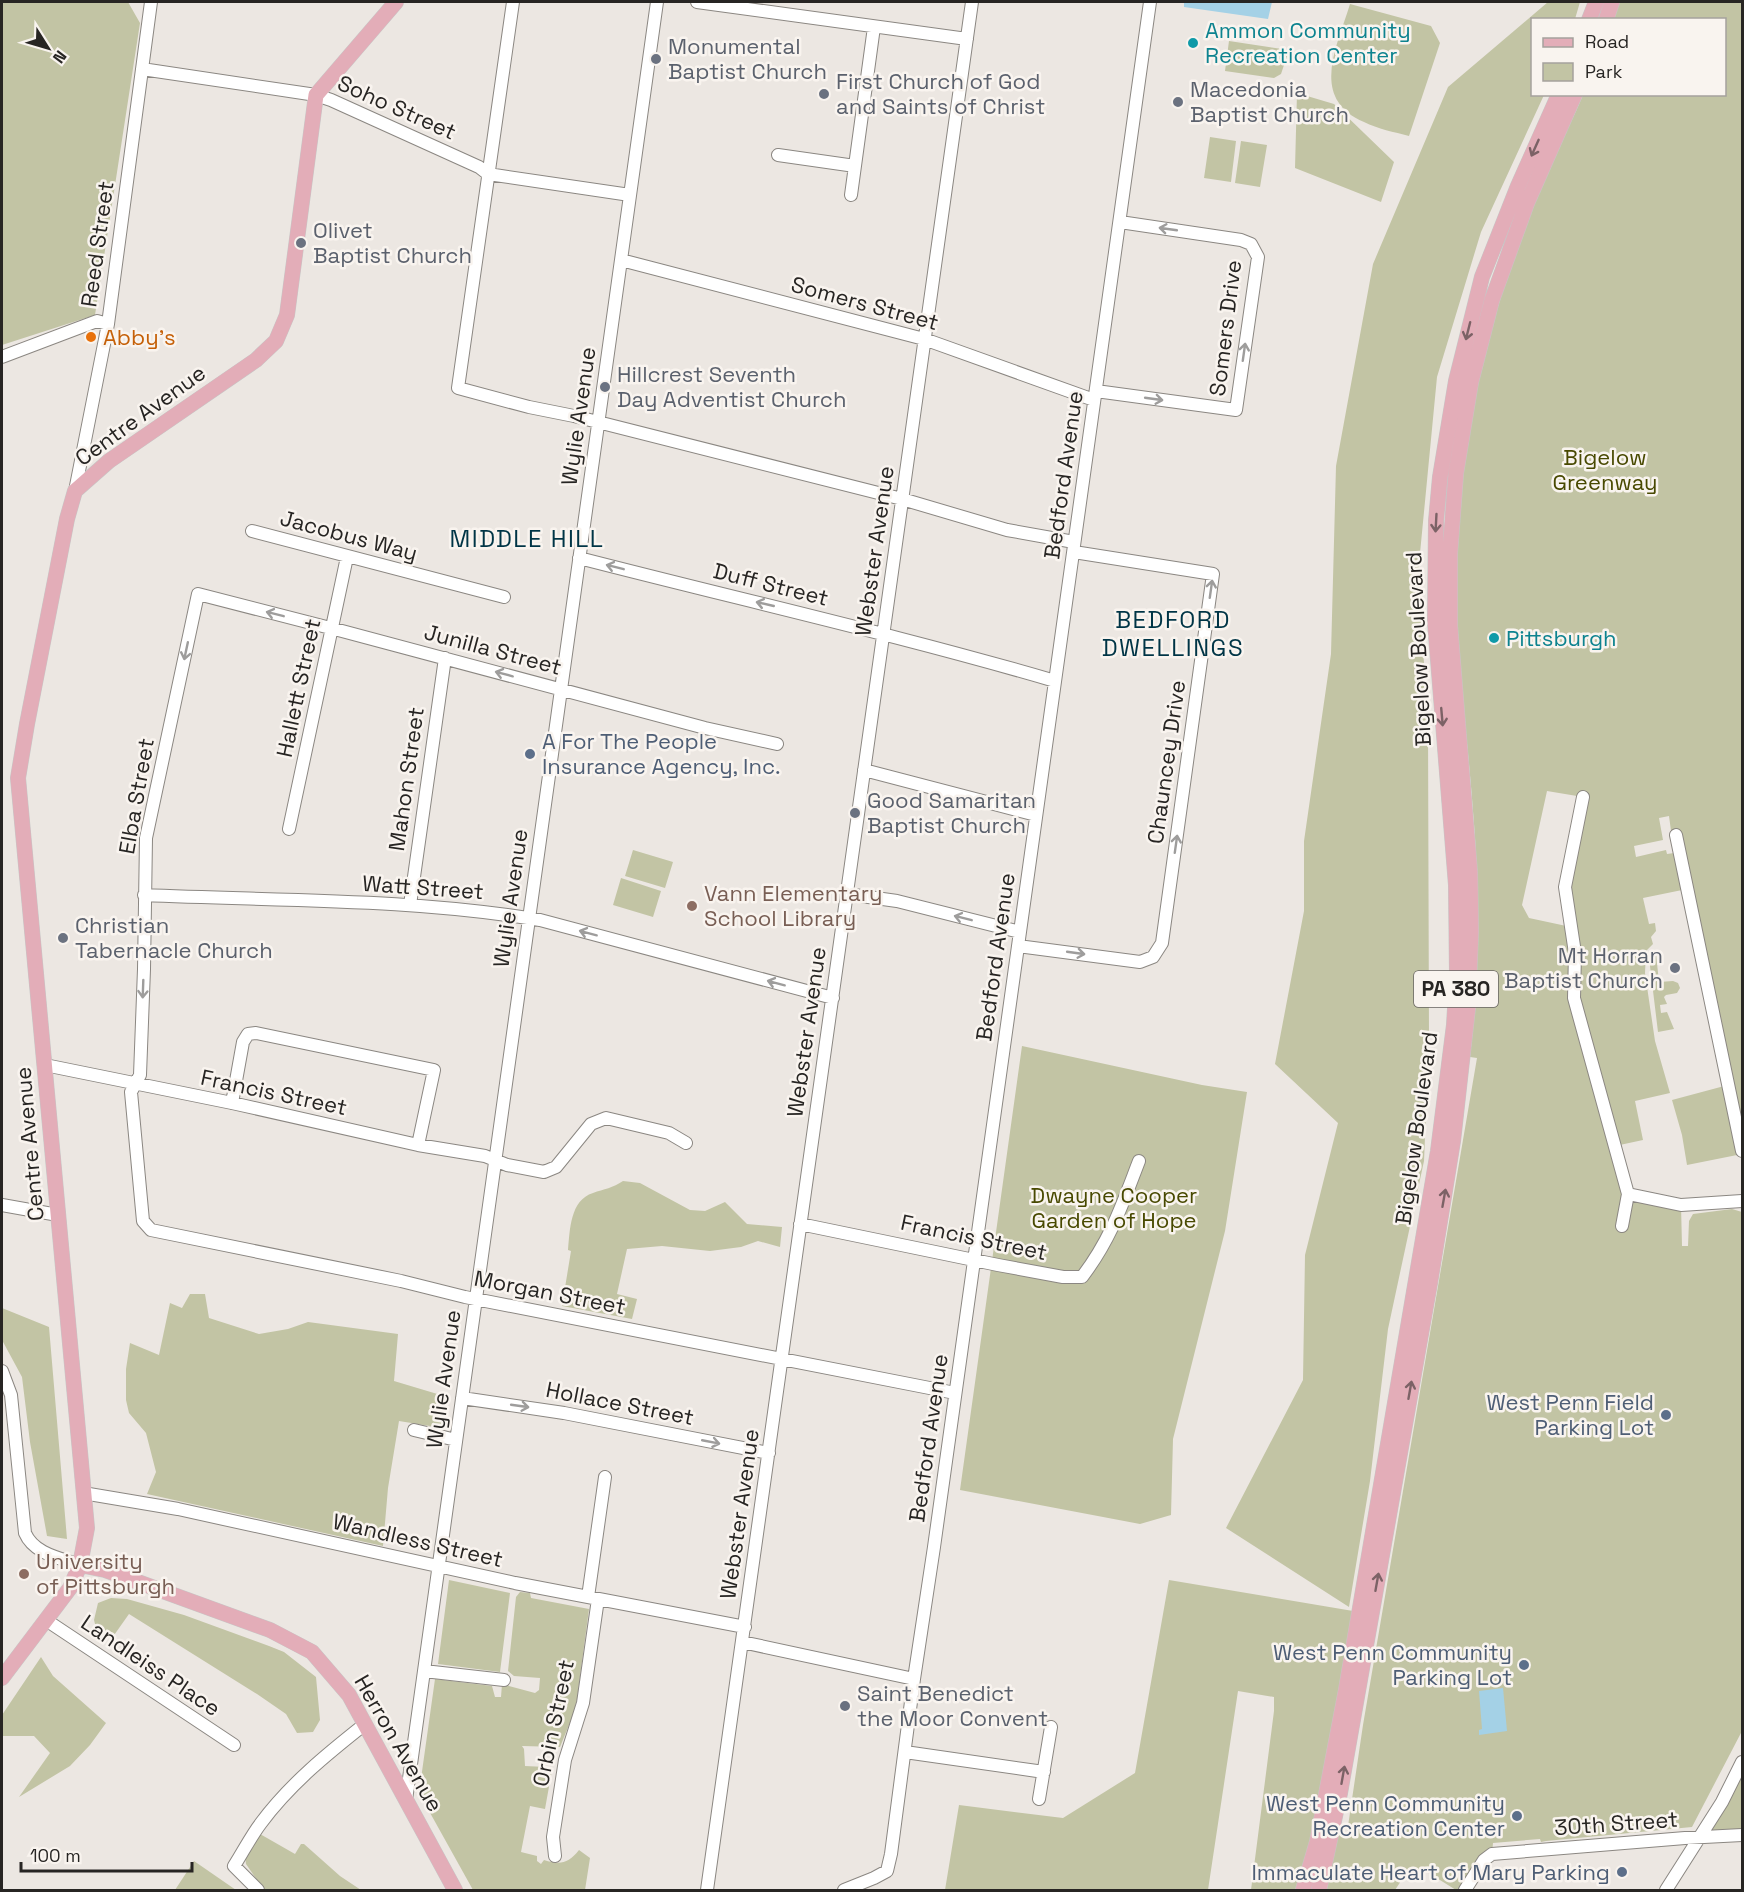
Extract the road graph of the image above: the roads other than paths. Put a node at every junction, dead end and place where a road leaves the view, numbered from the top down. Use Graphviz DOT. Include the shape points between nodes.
graph roads {
  1 [pos="151,2"];
  2 [pos="396,2"];
  3 [pos="513,2"];
  4 [pos="657,2"];
  5 [pos="697,2"];
  6 [pos="972,2"];
  7 [pos="1150,2"];
  8 [pos="1596,2"];
  9 [pos="1612,2"];
  10 [pos="1590,18"];
  11 [pos="1606,18"];
  12 [pos="874,27"];
  13 [pos="967,39"];
  14 [pos="142,69"];
  15 [pos="316,95"];
  16 [pos="1558,96"];
  17 [pos="1574,96"];
  18 [pos="778,155"];
  19 [pos="855,166"];
  20 [pos="488,174"];
  21 [pos="630,195"];
  22 [pos="851,195"];
  23 [pos="1120,222"];
  24 [pos="621,260"];
  25 [pos="108,324"];
  26 [pos="924,339"];
  27 [pos="2,357"];
  28 [pos="1095,396"];
  29 [pos="598,423"];
  30 [pos="75,491"];
  31 [pos="902,499"];
  32 [pos="252,531"];
  33 [pos="1074,547"];
  34 [pos="347,557"];
  35 [pos="579,558"];
  36 [pos="198,594"];
  37 [pos="504,597"];
  38 [pos="333,628"];
  39 [pos="883,633"];
  40 [pos="445,658"];
  41 [pos="1055,681"];
  42 [pos="561,689"];
  43 [pos="777,744"];
  44 [pos="864,770"];
  45 [pos="1583,797"];
  46 [pos="1036,815"];
  47 [pos="289,829"];
  48 [pos="1676,835"];
  49 [pos="847,894"];
  50 [pos="144,895"];
  51 [pos="410,905"];
  52 [pos="529,918"];
  53 [pos="1020,932"];
  54 [pos="1018,946"];
  55 [pos="833,998"];
  56 [pos="45,1065"];
  57 [pos="136,1083"];
  58 [pos="232,1103"];
  59 [pos="686,1143"];
  60 [pos="418,1145"];
  61 [pos="1743,1151"];
  62 [pos="495,1160"];
  63 [pos="1139,1161"];
  64 [pos="1628,1194"];
  65 [pos="1743,1201"];
  66 [pos="2,1205"];
  67 [pos="58,1215"];
  68 [pos="143,1221"];
  69 [pos="800,1224"];
  70 [pos="1622,1226"];
  71 [pos="974,1260"];
  72 [pos="476,1299"];
  73 [pos="782,1360"];
  74 [pos="2,1371"];
  75 [pos="955,1394"];
  76 [pos="462,1398"];
  77 [pos="414,1430"];
  78 [pos="456,1440"];
  79 [pos="769,1453"];
  80 [pos="605,1478"];
  81 [pos="82,1493"];
  82 [pos="80,1565"];
  83 [pos="439,1565"];
  84 [pos="593,1598"];
  85 [pos="46,1620"];
  86 [pos="745,1628"];
  87 [pos="742,1642"];
  88 [pos="424,1671"];
  89 [pos="2,1678"];
  90 [pos="914,1679"];
  91 [pos="504,1680"];
  92 [pos="365,1724"];
  93 [pos="1051,1727"];
  94 [pos="234,1745"];
  95 [pos="905,1752"];
  96 [pos="1743,1762"];
  97 [pos="1044,1772"];
  98 [pos="1039,1799"];
  99 [pos="406,1800"];
  100 [pos="1743,1835"];
  101 [pos="1700,1838"];
  102 [pos="555,1856"];
  103 [pos="258,1890"];
  104 [pos="455,1890"];
  105 [pos="707,1890"];
  106 [pos="844,1890"];
  107 [pos="1303,1890"];
  108 [pos="1319,1890"];
  109 [pos="1465,1890"];
  110 [pos="1666,1890"];
  1 -- 14 [label="street, Reed Street"];
  2 -- 15 [label="main road"];
  3 -- 20 [label="street"];
  4 -- 21 [label="street, Wylie Avenue"];
  5 -- 12 [label="street"];
  6 -- 13 [label="street, Webster Avenue"];
  7 -- 23 [label="street, Bedford Avenue"];
  8 -- 10 [label="main road"];
  9 -- 11 [label="main road"];
  12 -- 13 [label="street"];
  12 -- 19 [label="street"];
  13 -- 26 [label="street, Webster Avenue"];
  14 -- 15 [label="street, Soho Street"];
  14 -- 25 [label="street, Reed Street"];
  15 -- 20 [label="street, Soho Street"];
  15 -- 30 [label="main road, Centre Avenue" via="287,315 276,340 256,360 109,461"];
  16 -- 107 [label="main road, Bigelow Boulevard / PA 380, one-way" via="1482,277 1456,381 1440,477 1435,622 1456,885 1454,1025 1436,1162 1346,1690 1317,1842"];
  108 -- 17 [label="main road, Bigelow Boulevard / PA 380, one-way" via="1340,1793 1430,1283 1455,1131 1468,1006 1470,873 1449,595 1452,509 1459,452 1471,382 1492,300 1527,203"];
  18 -- 19 [label="street"];
  19 -- 22 [label="street"];
  20 -- 21 [label="street, Soho Street"];
  20 -- 29 [label="street" via="458,388"];
  21 -- 24 [label="street, Wylie Avenue"];
  23 -- 28 [label="street, Bedford Avenue"];
  28 -- 23 [label="street, Somers Drive, one-way" via="1236,410 1258,257 1251,244 1241,240"];
  24 -- 26 [label="street, Somers Street"];
  24 -- 29 [label="street, Wylie Avenue"];
  25 -- 27 [label="street" via="98,321"];
  25 -- 30 [label="street, Reed Street"];
  26 -- 28 [label="street, Somers Street"];
  26 -- 31 [label="street, Webster Avenue"];
  28 -- 33 [label="street, Bedford Avenue"];
  29 -- 31 [label="street"];
  29 -- 35 [label="street, Wylie Avenue"];
  30 -- 56 [label="main road, Centre Avenue" via="18,778"];
  31 -- 33 [label="street"];
  31 -- 39 [label="street, Webster Avenue"];
  32 -- 34 [label="street, Jacobus Way"];
  33 -- 41 [label="street, Bedford Avenue"];
  54 -- 33 [label="street, Chauncey Drive, one-way" via="1140,962 1153,957 1164,931 1213,574"];
  34 -- 37 [label="street, Jacobus Way"];
  34 -- 38 [label="street, Hallett Street"];
  39 -- 35 [label="street, Duff Street, one-way"];
  35 -- 42 [label="street, Wylie Avenue"];
  38 -- 36 [label="street, Junilla Street, one-way"];
  36 -- 50 [label="street, Elba Street, one-way" via="146,838"];
  38 -- 40 [label="street, Junilla Street"];
  38 -- 47 [label="street, Hallett Street"];
  39 -- 41 [label="street, Duff Street"];
  39 -- 44 [label="street, Webster Avenue"];
  42 -- 40 [label="street, Junilla Street, one-way"];
  40 -- 51 [label="street, Mahon Street"];
  41 -- 46 [label="street, Bedford Avenue"];
  42 -- 43 [label="street, Junilla Street"];
  42 -- 52 [label="street, Wylie Avenue"];
  44 -- 46 [label="street"];
  44 -- 49 [label="street, Webster Avenue"];
  45 -- 64 [label="street" via="1565,887 1575,952 1574,998"];
  46 -- 53 [label="street, Bedford Avenue"];
  48 -- 61 [label="street"];
  53 -- 49 [label="street, one-way" via="897,901"];
  49 -- 55 [label="street, Webster Avenue"];
  50 -- 51 [label="street, Watt Street"];
  50 -- 57 [label="street, Elba Street, one-way" via="140,1075"];
  51 -- 52 [label="street, Watt Street"];
  55 -- 52 [label="street, Watt Street, one-way"];
  52 -- 62 [label="street, Wylie Avenue"];
  53 -- 54 [label="street, Bedford Avenue"];
  54 -- 71 [label="street, Bedford Avenue"];
  55 -- 69 [label="street, Webster Avenue"];
  56 -- 57 [label="street, Francis Street"];
  56 -- 67 [label="main road, Centre Avenue"];
  57 -- 58 [label="street, Francis Street"];
  57 -- 68 [label="street, Elba Street" via="131,1092"];
  58 -- 60 [label="street, Francis Street"];
  58 -- 60 [label="street" via="243,1042 248,1034 434,1070"];
  59 -- 62 [label="street, Francis Street" via="669,1133 606,1118 591,1124 556,1167 544,1172"];
  60 -- 62 [label="street, Francis Street"];
  62 -- 72 [label="street, Wylie Avenue"];
  63 -- 71 [label="street, Francis Street" via="1101,1253 1082,1277"];
  64 -- 65 [label="street" via="1682,1205"];
  64 -- 70 [label="street"];
  66 -- 67 [label="street"];
  67 -- 81 [label="main road, Centre Avenue"];
  68 -- 72 [label="street, Morgan Street" via="151,1230"];
  69 -- 71 [label="street, Francis Street"];
  69 -- 73 [label="street, Webster Avenue"];
  71 -- 75 [label="street, Bedford Avenue"];
  72 -- 73 [label="street, Morgan Street"];
  72 -- 76 [label="street, Wylie Avenue"];
  73 -- 75 [label="street, Morgan Street"];
  73 -- 79 [label="street, Webster Avenue"];
  74 -- 82 [label="street" via="11,1395 29,1543"];
  75 -- 90 [label="street, Bedford Avenue"];
  76 -- 78 [label="street, Wylie Avenue"];
  76 -- 79 [label="street, Hollace Street, one-way" via="564,1413"];
  77 -- 78 [label="street"];
  78 -- 83 [label="street, Wylie Avenue"];
  79 -- 86 [label="street, Webster Avenue"];
  80 -- 84 [label="street, Orbin Street"];
  81 -- 82 [label="main road, Centre Avenue" via="87,1528"];
  81 -- 83 [label="street, Wandless Street" via="178,1509"];
  82 -- 85 [label="main road, Centre Avenue" via="70,1588"];
  82 -- 92 [label="main road, Herron Avenue" via="105,1570 270,1630 312,1652 349,1695"];
  83 -- 84 [label="street, Wandless Street"];
  83 -- 88 [label="street, Wylie Avenue"];
  84 -- 86 [label="street, Wandless Street"];
  84 -- 102 [label="street, Orbin Street" via="583,1703 565,1760 553,1837"];
  85 -- 89 [label="main road, Centre Avenue"];
  85 -- 94 [label="street, Landleiss Place"];
  86 -- 87 [label="street, Webster Avenue"];
  87 -- 90 [label="street"];
  87 -- 105 [label="street, Webster Avenue"];
  88 -- 91 [label="street"];
  88 -- 99 [label="street, Wylie Avenue"];
  90 -- 95 [label="street, Bedford Avenue"];
  92 -- 99 [label="main road, Herron Avenue"];
  92 -- 103 [label="street" via="309,1769 260,1824 234,1866"];
  93 -- 97 [label="street"];
  95 -- 97 [label="street"];
  95 -- 106 [label="street, Bedford Avenue" via="887,1870"];
  96 -- 101 [label="street"];
  97 -- 98 [label="street"];
  99 -- 104 [label="main road, Herron Avenue"];
  100 -- 101 [label="street, 30th Street"];
  101 -- 109 [label="street, 30th Street" via="1492,1854"];
  101 -- 110 [label="street"];
}
